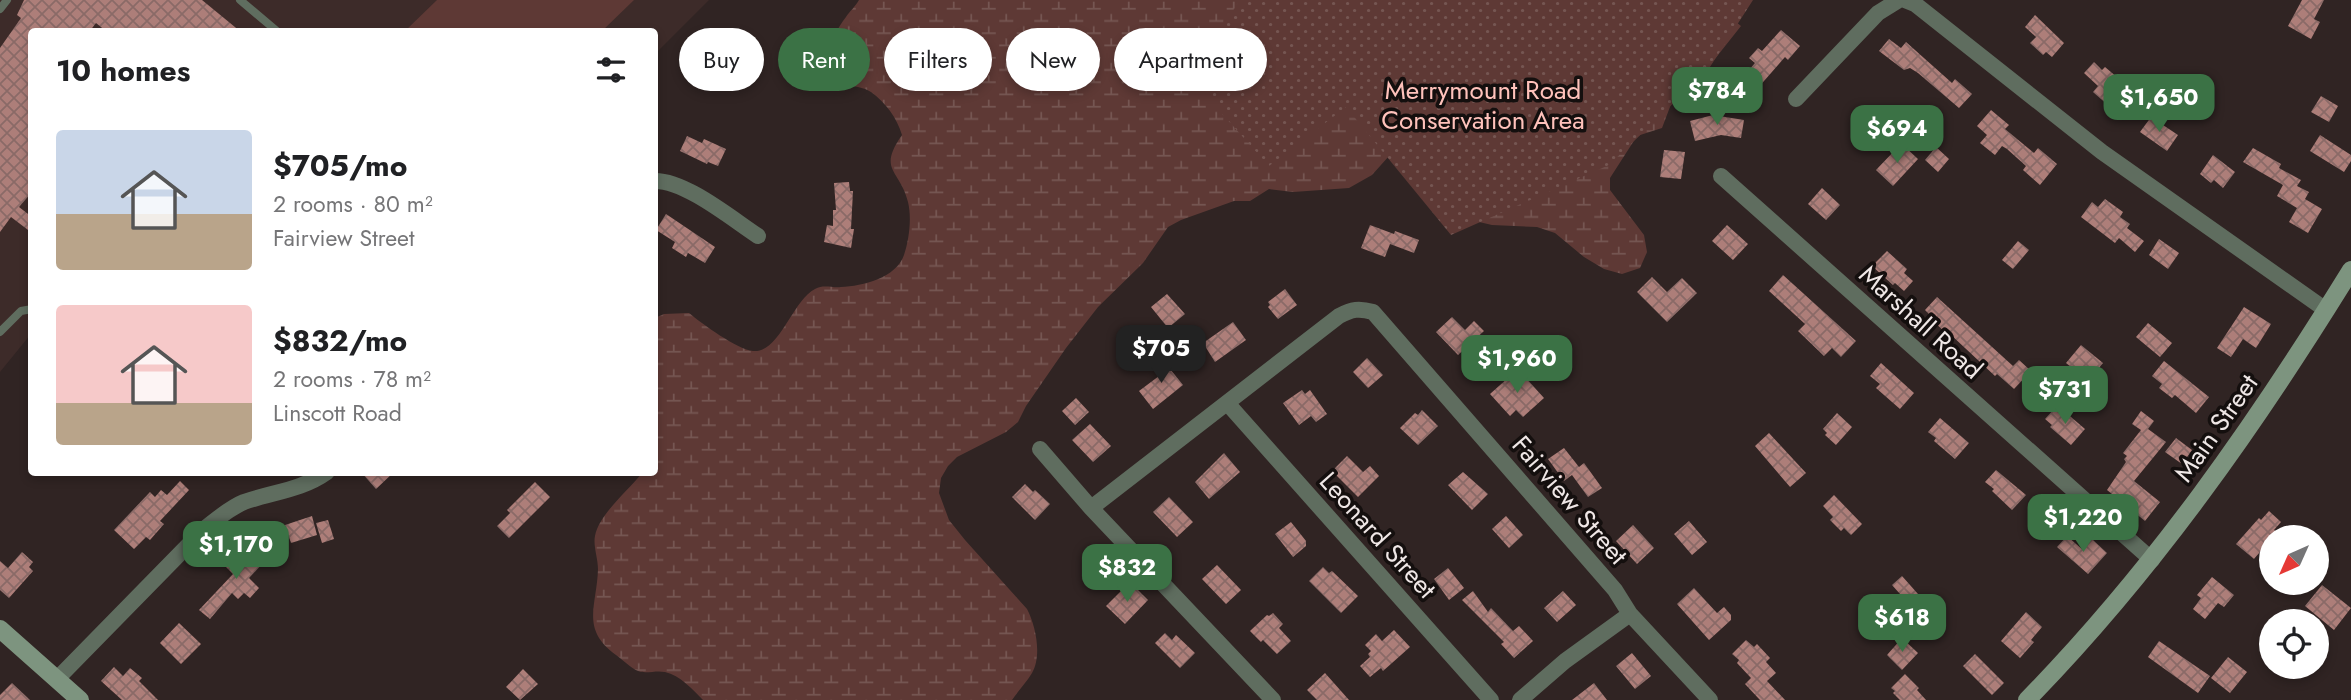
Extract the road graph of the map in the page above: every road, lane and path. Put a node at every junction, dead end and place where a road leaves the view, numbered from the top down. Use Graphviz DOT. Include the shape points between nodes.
graph roads {
  1 [pos="7,0"];
  2 [pos="240,0"];
  3 [pos="1899,0"];
  4 [pos="1905,0"];
  5 [pos="0,9"];
  6 [pos="273,28"];
  7 [pos="1796,99"];
  8 [pos="1721,176"];
  9 [pos="658,181"];
  10 [pos="758,236"];
  11 [pos="2351,270"];
  12 [pos="28,310"];
  13 [pos="2326,310"];
  14 [pos="0,332"];
  15 [pos="1228,404"];
  16 [pos="1040,449"];
  17 [pos="319,476"];
  18 [pos="1091,508"];
  19 [pos="2152,560"];
  20 [pos="1630,614"];
  21 [pos="0,629"];
  22 [pos="57,679"];
  23 [pos="80,700"];
  24 [pos="1273,700"];
  25 [pos="1491,700"];
  26 [pos="1520,700"];
  27 [pos="1710,700"];
  28 [pos="2027,700"];
  1 -- 5 [label="lane"];
  2 -- 6 [label="lane"];
  3 -- 7 [label="street" via="1878,13"];
  4 -- 13 [label="street" via="2102,152"];
  8 -- 19 [label="street, Marshall Road"];
  9 -- 10 [label="street" via="677,186"];
  11 -- 13 [label="main road, Main Street"];
  12 -- 14 [label="lane"];
  13 -- 19 [label="main road, Main Street" via="2230,456"];
  15 -- 18 [label="street, Fairview Street"];
  15 -- 20 [label="street, Fairview Street" via="1339,316 1360,308 1373,312 1606,580"];
  15 -- 25 [label="street, Leonard Street"];
  16 -- 18 [label="street"];
  17 -- 22 [label="street" via="295,489 242,503 203,530"];
  18 -- 24 [label="street"];
  19 -- 28 [label="main road, Main Street" via="2096,628"];
  20 -- 26 [label="street"];
  20 -- 27 [label="street, Fairview Street"];
  21 -- 22 [label="main road"];
  22 -- 23 [label="main road"];
}
